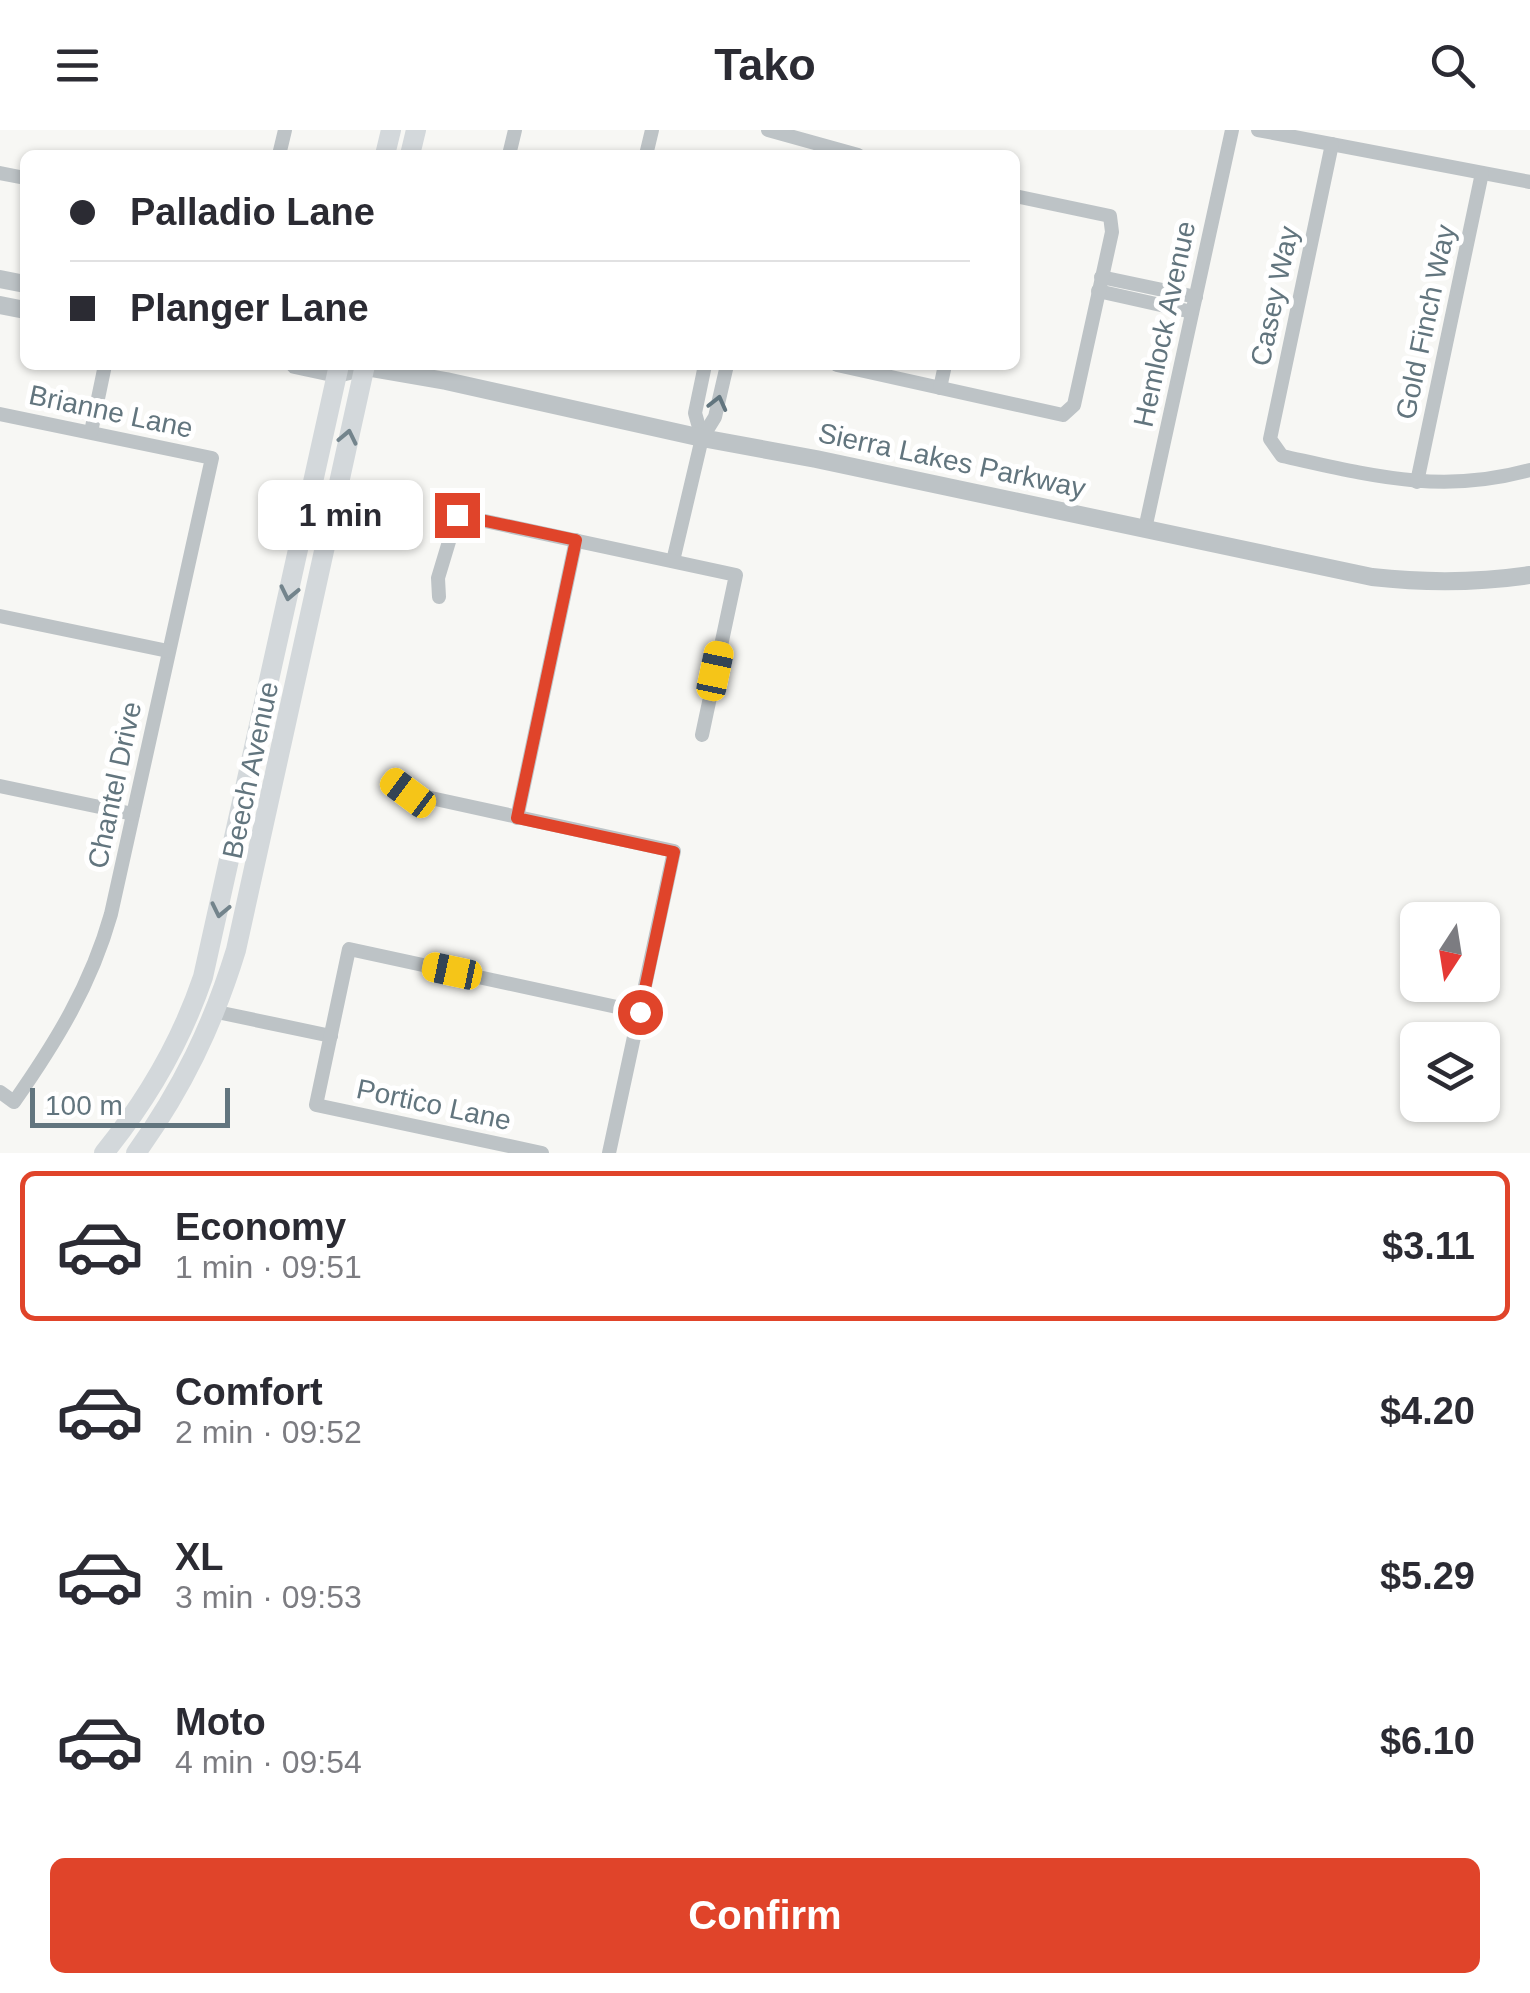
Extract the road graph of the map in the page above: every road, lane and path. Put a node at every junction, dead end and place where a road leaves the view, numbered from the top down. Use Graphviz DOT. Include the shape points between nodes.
graph roads {
  1 [pos="768,130"];
  2 [pos="1232,130"];
  3 [pos="1258,130"];
  4 [pos="1332,144"];
  5 [pos="840,150"];
  6 [pos="1482,172"];
  7 [pos="1530,182"];
  8 [pos="1020,197"];
  9 [pos="1100,284"];
  10 [pos="1194,304"];
  11 [pos="104,370"];
  12 [pos="338,370"];
  13 [pos="363,370"];
  14 [pos="385,370"];
  15 [pos="704,370"];
  16 [pos="726,370"];
  17 [pos="859,370"];
  18 [pos="944,370"];
  19 [pos="940,388"];
  20 [pos="0,414"];
  21 [pos="90,432"];
  22 [pos="702,438"];
  23 [pos="212,458"];
  24 [pos="1530,470"];
  25 [pos="1417,482"];
  26 [pos="1145,529"];
  27 [pos="576,540"];
  28 [pos="673,560"];
  29 [pos="1530,575"];
  30 [pos="439,596"];
  31 [pos="0,616"];
  32 [pos="168,651"];
  33 [pos="702,735"];
  34 [pos="392,781"];
  35 [pos="0,786"];
  36 [pos="133,814"];
  37 [pos="517,818"];
  38 [pos="217,1012"];
  39 [pos="640,1012"];
  40 [pos="330,1036"];
  41 [pos="0,1092"];
  42 [pos="104,1153"];
  43 [pos="136,1153"];
  44 [pos="542,1153"];
  45 [pos="609,1153"];
  1 -- 5 [label="street"];
  2 -- 10 [label="street, Hemlock Avenue"];
  3 -- 4 [label="street"];
  4 -- 6 [label="street"];
  4 -- 25 [label="street, Casey Way" via="1270,439 1282,456"];
  6 -- 7 [label="street"];
  6 -- 25 [label="street, Gold Finch Way"];
  8 -- 9 [label="street" via="1110,216"];
  9 -- 10 [label="street"];
  9 -- 19 [label="street" via="1074,405 1064,415"];
  10 -- 26 [label="street, Hemlock Avenue"];
  11 -- 21 [label="street"];
  12 -- 42 [label="main road, Beech Avenue, one-way" via="203,977 172,1052"];
  38 -- 13 [label="main road, Beech Avenue, one-way"];
  14 -- 22 [label="street, Sierra Lakes Parkway"];
  15 -- 22 [label="street" via="695,413"];
  22 -- 16 [label="street, one-way" via="715,417"];
  17 -- 19 [label="street"];
  18 -- 19 [label="street"];
  20 -- 21 [label="street, Brianne Lane"];
  21 -- 23 [label="street, Brianne Lane"];
  22 -- 26 [label="street, Sierra Lakes Parkway"];
  22 -- 28 [label="street"];
  23 -- 32 [label="street, Chantel Drive"];
  24 -- 25 [label="street" via="1463,483"];
  26 -- 29 [label="street, Sierra Lakes Parkway" via="1372,577 1441,583"];
  27 -- 28 [label="street"];
  27 -- 30 [label="street" via="457,515"];
  27 -- 37 [label="street"];
  28 -- 33 [label="street" via="736,575"];
  31 -- 32 [label="street"];
  32 -- 36 [label="street, Chantel Drive"];
  34 -- 37 [label="street" via="408,793"];
  35 -- 36 [label="street"];
  36 -- 41 [label="street, Chantel Drive" via="89,980 14,1102"];
  37 -- 39 [label="street" via="674,852"];
  38 -- 40 [label="street"];
  38 -- 43 [label="main road, Beech Avenue" via="168,1108"];
  39 -- 40 [label="street" via="349,948"];
  39 -- 45 [label="street"];
  40 -- 44 [label="street, Portico Lane" via="316,1105"];
}
